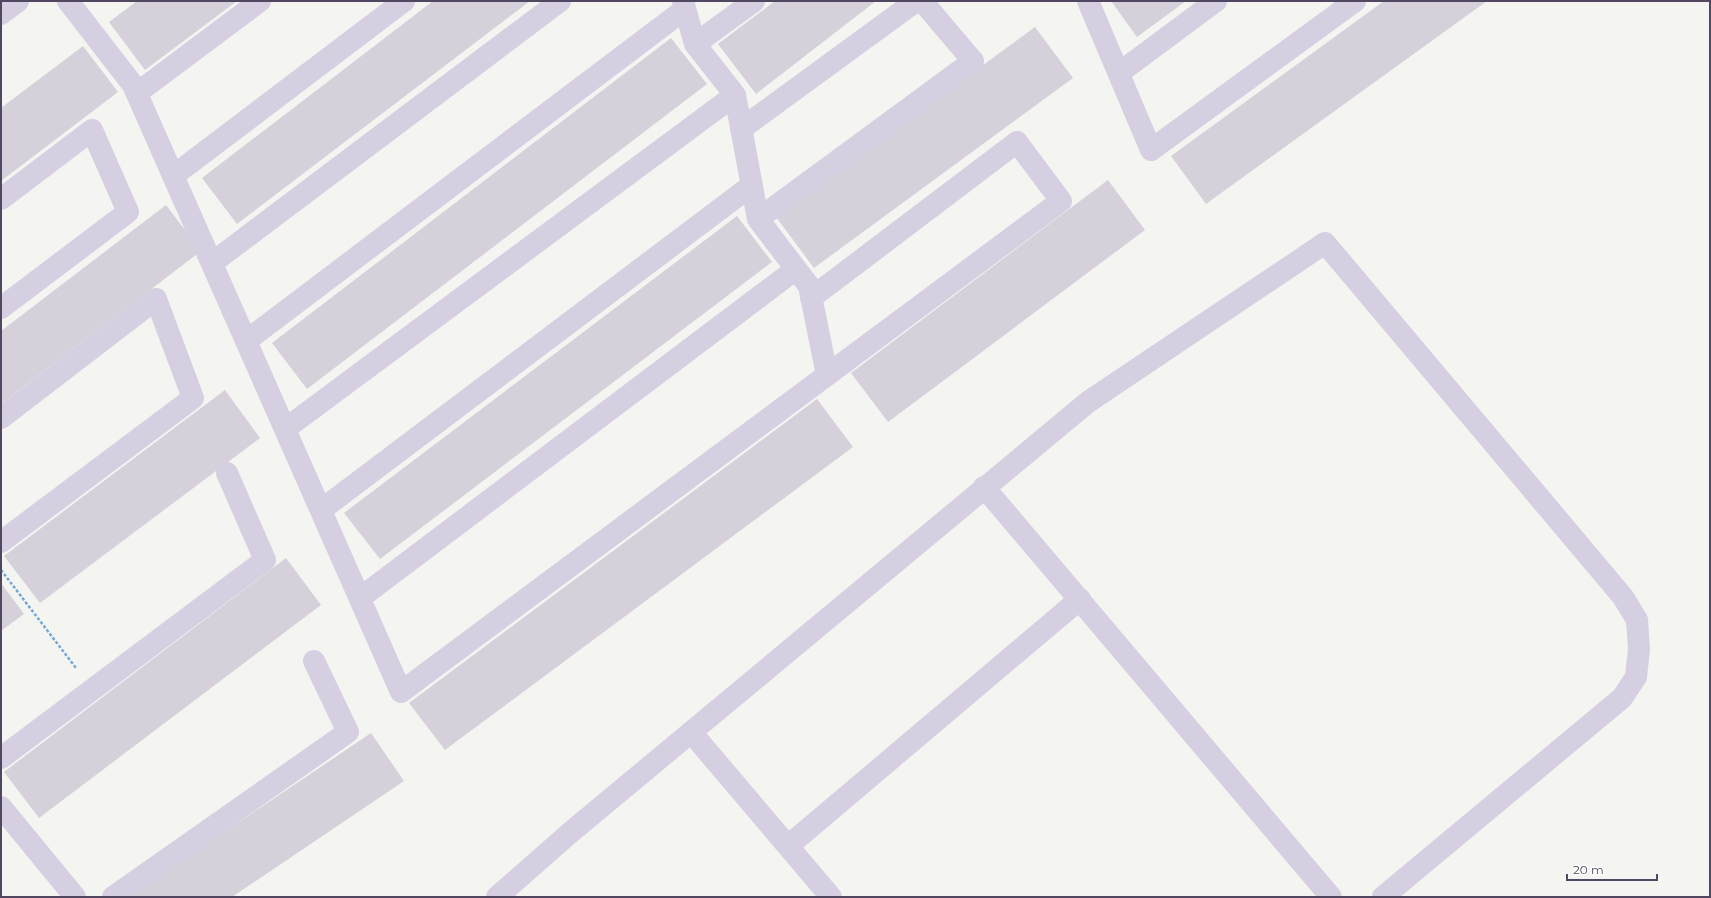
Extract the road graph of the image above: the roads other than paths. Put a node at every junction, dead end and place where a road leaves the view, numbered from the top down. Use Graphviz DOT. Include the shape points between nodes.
graph roads {
  1 [pos="18,1"];
  2 [pos="68,1"];
  3 [pos="260,1"];
  4 [pos="404,1"];
  5 [pos="560,1"];
  6 [pos="754,1"];
  7 [pos="916,1"];
  8 [pos="922,1"];
  9 [pos="1088,1"];
  10 [pos="1216,1"];
  11 [pos="1355,1"];
  12 [pos="684,5"];
  13 [pos="1,14"];
  14 [pos="695,44"];
  15 [pos="1119,73"];
  16 [pos="137,93"];
  17 [pos="735,95"];
  18 [pos="741,129"];
  19 [pos="173,176"];
  20 [pos="752,185"];
  21 [pos="1,200"];
  22 [pos="758,219"];
  23 [pos="212,263"];
  24 [pos="796,269"];
  25 [pos="811,298"];
  26 [pos="1,308"];
  27 [pos="246,341"];
  28 [pos="827,375"];
  29 [pos="1,418"];
  30 [pos="285,429"];
  31 [pos="227,473"];
  32 [pos="984,487"];
  33 [pos="321,510"];
  34 [pos="1,542"];
  35 [pos="360,598"];
  36 [pos="1080,599"];
  37 [pos="314,660"];
  38 [pos="691,732"];
  39 [pos="1,758"];
  40 [pos="1,807"];
  41 [pos="788,846"];
  42 [pos="75,897"];
  43 [pos="113,897"];
  44 [pos="497,897"];
  45 [pos="831,897"];
  46 [pos="1331,897"];
  47 [pos="1383,897"];
  1 -- 13 [label="street"];
  2 -- 16 [label="street"];
  3 -- 16 [label="street"];
  4 -- 19 [label="street"];
  5 -- 23 [label="street"];
  6 -- 14 [label="street"];
  7 -- 18 [label="street"];
  8 -- 22 [label="street" via="973,61"];
  9 -- 15 [label="street"];
  10 -- 15 [label="street"];
  11 -- 15 [label="street" via="1151,150"];
  12 -- 14 [label="street"];
  12 -- 27 [label="street"];
  14 -- 17 [label="street"];
  16 -- 19 [label="street"];
  17 -- 18 [label="street"];
  17 -- 30 [label="street"];
  18 -- 20 [label="street"];
  19 -- 23 [label="street"];
  20 -- 22 [label="street"];
  20 -- 33 [label="street"];
  21 -- 26 [label="street" via="92,130 128,212"];
  22 -- 24 [label="street"];
  23 -- 27 [label="street"];
  24 -- 25 [label="street" via="809,286"];
  24 -- 35 [label="street"];
  25 -- 28 [label="street"];
  25 -- 28 [label="street" via="1017,142 1061,201"];
  27 -- 30 [label="street"];
  28 -- 35 [label="street" via="401,692"];
  29 -- 34 [label="street" via="156,300 193,398"];
  30 -- 33 [label="street"];
  31 -- 39 [label="street" via="265,560"];
  32 -- 36 [label="street"];
  32 -- 38 [label="street"];
  32 -- 47 [label="street" via="1088,402 1325,242 1624,597 1637,620 1639,649 1636,677 1622,698"];
  33 -- 35 [label="street"];
  36 -- 41 [label="street"];
  36 -- 46 [label="street"];
  37 -- 43 [label="street" via="348,732"];
  38 -- 41 [label="street"];
  38 -- 44 [label="street"];
  40 -- 42 [label="street"];
  41 -- 45 [label="street"];
}
